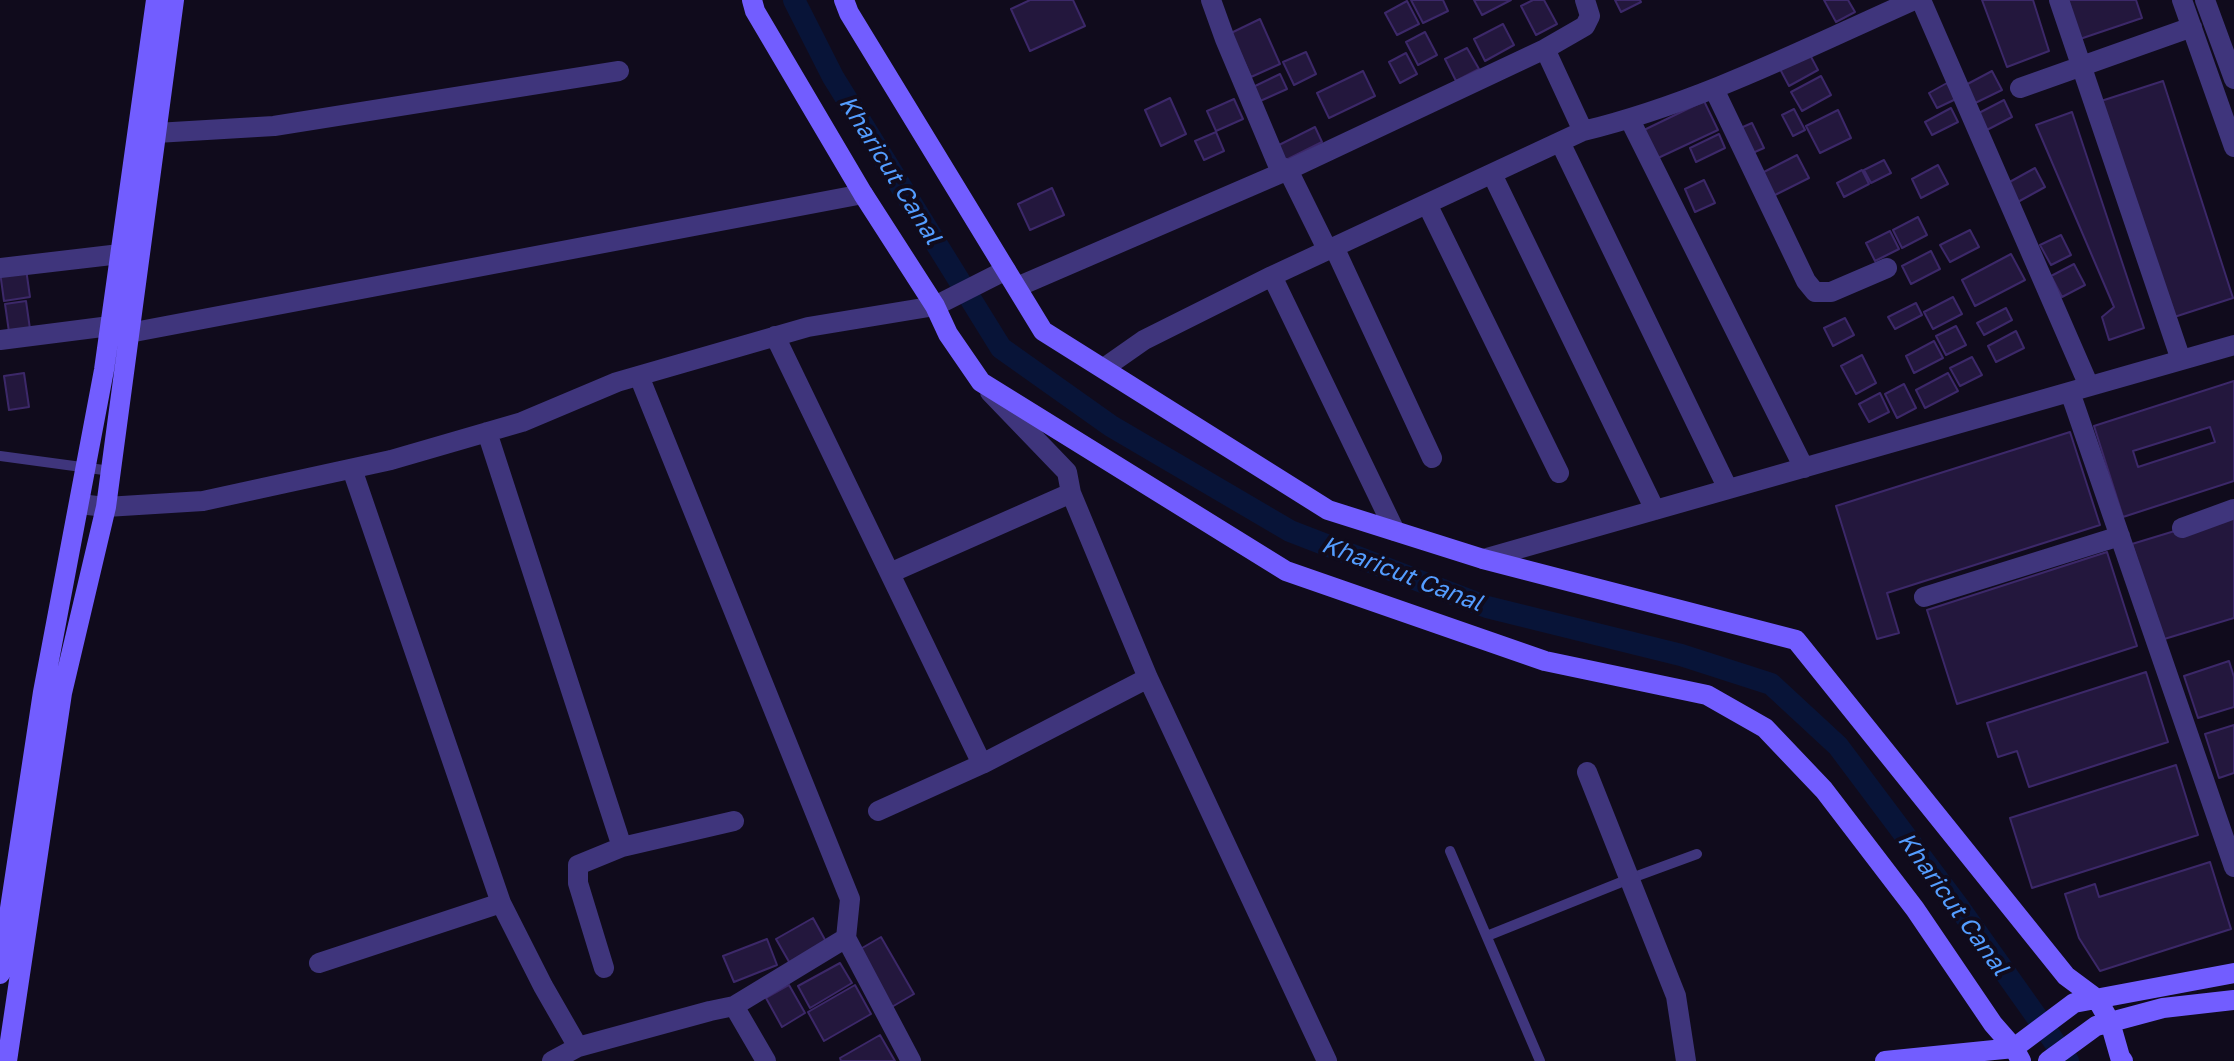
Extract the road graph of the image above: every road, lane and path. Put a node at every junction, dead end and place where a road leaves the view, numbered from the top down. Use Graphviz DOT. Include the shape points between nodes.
graph roads {
  1 [pos="156,0"];
  2 [pos="174,0"];
  3 [pos="752,0"];
  4 [pos="844,0"];
  5 [pos="1211,0"];
  6 [pos="1585,0"];
  7 [pos="1914,0"];
  8 [pos="1921,0"];
  9 [pos="2059,0"];
  10 [pos="2182,0"];
  11 [pos="2205,0"];
  12 [pos="2192,27"];
  13 [pos="1545,49"];
  14 [pos="2081,66"];
  15 [pos="619,71"];
  16 [pos="2233,74"];
  17 [pos="2020,88"];
  18 [pos="1714,89"];
  19 [pos="1630,120"];
  20 [pos="1583,131"];
  21 [pos="156,133"];
  22 [pos="1560,142"];
  23 [pos="2234,147"];
  24 [pos="1288,170"];
  25 [pos="1492,174"];
  26 [pos="863,194"];
  27 [pos="1427,204"];
  28 [pos="1330,248"];
  29 [pos="120,254"];
  30 [pos="0,268"];
  31 [pos="1887,268"];
  32 [pos="1008,276"];
  33 [pos="1272,276"];
  34 [pos="938,305"];
  35 [pos="120,330"];
  36 [pos="775,336"];
  37 [pos="0,340"];
  38 [pos="2234,345"];
  39 [pos="2181,360"];
  40 [pos="1104,368"];
  41 [pos="639,376"];
  42 [pos="981,382"];
  43 [pos="2080,389"];
  44 [pos="487,432"];
  45 [pos="0,456"];
  46 [pos="1432,458"];
  47 [pos="86,468"];
  48 [pos="1804,468"];
  49 [pos="352,469"];
  50 [pos="111,471"];
  51 [pos="1559,473"];
  52 [pos="1728,489"];
  53 [pos="1071,493"];
  54 [pos="79,504"];
  55 [pos="106,507"];
  56 [pos="2234,509"];
  57 [pos="1655,510"];
  58 [pos="2182,528"];
  59 [pos="1395,531"];
  60 [pos="2120,536"];
  61 [pos="1483,559"];
  62 [pos="890,573"];
  63 [pos="1924,597"];
  64 [pos="1148,678"];
  65 [pos="982,764"];
  66 [pos="1587,772"];
  67 [pos="878,811"];
  68 [pos="734,821"];
  69 [pos="622,847"];
  70 [pos="1450,851"];
  71 [pos="1697,854"];
  72 [pos="2234,867"];
  73 [pos="1629,879"];
  74 [pos="501,903"];
  75 [pos="1487,936"];
  76 [pos="846,938"];
  77 [pos="319,963"];
  78 [pos="604,968"];
  79 [pos="2234,973"];
  80 [pos="0,974"];
  81 [pos="2097,999"];
  82 [pos="2234,1000"];
  83 [pos="734,1006"];
  84 [pos="2103,1024"];
  85 [pos="578,1047"];
  86 [pos="2018,1051"];
  87 [pos="7,1061"];
  88 [pos="552,1061"];
  89 [pos="766,1061"];
  90 [pos="911,1061"];
  91 [pos="1327,1061"];
  92 [pos="1540,1061"];
  93 [pos="1686,1061"];
  94 [pos="1885,1061"];
  95 [pos="2048,1061"];
  96 [pos="2123,1061"];
  1 -- 29 [label="street"];
  2 -- 21 [label="street"];
  3 -- 26 [label="street"];
  4 -- 32 [label="street"];
  5 -- 24 [label="street" via="1278,165"];
  6 -- 13 [label="street" via="1590,16 1585,26"];
  7 -- 18 [label="street"];
  8 -- 43 [label="street"];
  9 -- 14 [label="street"];
  10 -- 12 [label="street"];
  11 -- 16 [label="street"];
  12 -- 14 [label="street"];
  12 -- 23 [label="street"];
  13 -- 20 [label="street"];
  13 -- 24 [label="street"];
  14 -- 17 [label="street"];
  14 -- 39 [label="street"];
  15 -- 21 [label="street" via="274,126"];
  18 -- 19 [label="street"];
  18 -- 31 [label="street" via="1815,292 1831,292"];
  19 -- 20 [label="street"];
  19 -- 48 [label="street"];
  20 -- 22 [label="street"];
  21 -- 35 [label="street"];
  22 -- 25 [label="street"];
  22 -- 52 [label="street"];
  24 -- 28 [label="street"];
  24 -- 32 [label="street"];
  25 -- 27 [label="street"];
  25 -- 57 [label="street"];
  26 -- 34 [label="street"];
  26 -- 35 [label="street"];
  27 -- 28 [label="street"];
  27 -- 51 [label="street"];
  28 -- 33 [label="street"];
  28 -- 46 [label="street"];
  29 -- 30 [label="street"];
  29 -- 35 [label="street"];
  32 -- 34 [label="street"];
  32 -- 40 [label="street" via="1043,331"];
  33 -- 40 [label="street" via="1144,340"];
  33 -- 59 [label="street"];
  34 -- 36 [label="street"];
  34 -- 42 [label="street" via="948,334"];
  35 -- 37 [label="street"];
  35 -- 47 [label="street" via="104,370"];
  35 -- 50 [label="street"];
  36 -- 41 [label="street"];
  36 -- 62 [label="street"];
  38 -- 39 [label="street"];
  39 -- 43 [label="street"];
  40 -- 59 [label="street" via="1328,510"];
  41 -- 44 [label="street"];
  41 -- 76 [label="street" via="850,899"];
  42 -- 53 [label="street" via="1067,472"];
  42 -- 86 [label="street" via="1286,571 1545,661 1707,695 1765,728 1824,790"];
  43 -- 48 [label="street"];
  43 -- 60 [label="street"];
  44 -- 49 [label="street"];
  44 -- 69 [label="street"];
  45 -- 47 [label="lane"];
  47 -- 50 [label="lane"];
  47 -- 54 [label="street"];
  48 -- 52 [label="street"];
  49 -- 55 [label="street" via="203,501"];
  49 -- 74 [label="street"];
  50 -- 55 [label="street"];
  52 -- 57 [label="street"];
  53 -- 62 [label="street"];
  53 -- 64 [label="street"];
  54 -- 55 [label="street"];
  54 -- 80 [label="street" via="43,692"];
  55 -- 87 [label="street" via="62,693"];
  56 -- 58 [label="street"];
  57 -- 61 [label="street"];
  59 -- 61 [label="street"];
  60 -- 63 [label="street"];
  60 -- 72 [label="street"];
  61 -- 81 [label="street" via="1796,640 2066,976"];
  62 -- 65 [label="street"];
  64 -- 65 [label="street"];
  64 -- 91 [label="street"];
  65 -- 67 [label="street"];
  66 -- 73 [label="street"];
  68 -- 69 [label="street"];
  69 -- 78 [label="street" via="578,865 578,883"];
  70 -- 75 [label="lane"];
  71 -- 73 [label="lane"];
  73 -- 75 [label="lane"];
  73 -- 93 [label="street" via="1676,996"];
  74 -- 77 [label="street"];
  74 -- 85 [label="street"];
  75 -- 92 [label="lane"];
  76 -- 83 [label="street"];
  76 -- 90 [label="street"];
  79 -- 81 [label="street"];
  81 -- 84 [label="street"];
  81 -- 86 [label="street" via="2074,1003"];
  82 -- 84 [label="street" via="2163,1008"];
  83 -- 85 [label="street"];
  83 -- 89 [label="street"];
  84 -- 95 [label="street"];
  84 -- 96 [label="street"];
  85 -- 88 [label="street"];
  86 -- 94 [label="street"];
}
